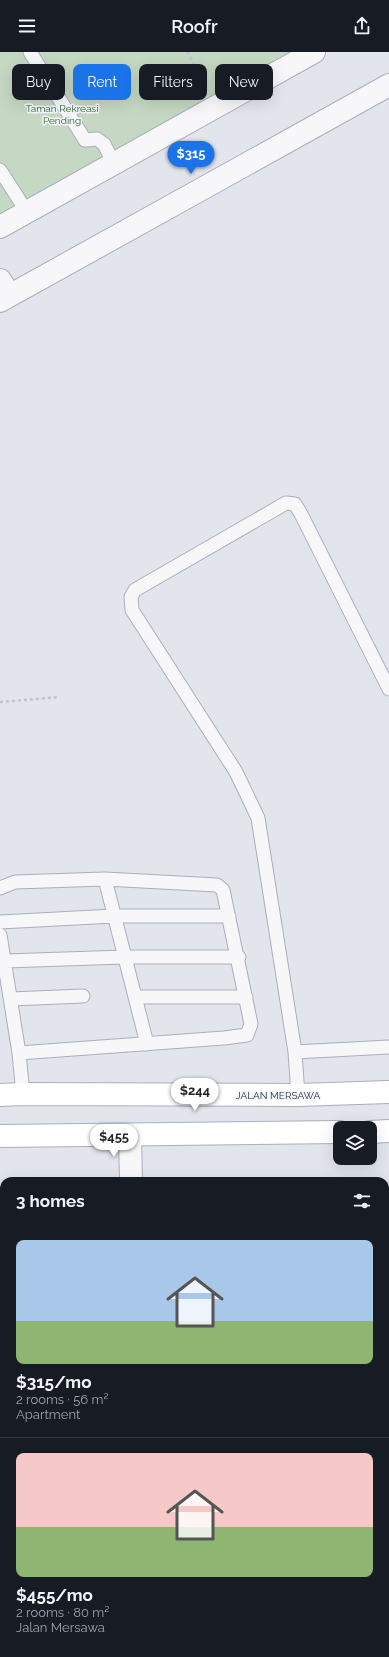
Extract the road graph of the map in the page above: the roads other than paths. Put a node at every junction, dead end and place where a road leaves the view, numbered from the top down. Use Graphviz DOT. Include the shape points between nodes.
graph roads {
  1 [pos="30,52"];
  2 [pos="314,52"];
  3 [pos="389,85"];
  4 [pos="114,164"];
  5 [pos="0,170"];
  6 [pos="27,212"];
  7 [pos="0,227"];
  8 [pos="3,292"];
  9 [pos="389,689"];
  10 [pos="105,879"];
  11 [pos="0,888"];
  12 [pos="114,916"];
  13 [pos="229,916"];
  14 [pos="0,922"];
  15 [pos="0,935"];
  16 [pos="125,957"];
  17 [pos="239,957"];
  18 [pos="5,961"];
  19 [pos="83,996"];
  20 [pos="135,997"];
  21 [pos="246,997"];
  22 [pos="12,999"];
  23 [pos="147,1044"];
  24 [pos="389,1047"];
  25 [pos="295,1052"];
  26 [pos="19,1053"];
  27 [pos="389,1092"];
  28 [pos="23,1094"];
  29 [pos="0,1095"];
  30 [pos="298,1095"];
  31 [pos="389,1131"];
  32 [pos="333,1132"];
  33 [pos="377,1132"];
  34 [pos="0,1136"];
  35 [pos="130,1136"];
  36 [pos="131,1177"];
  1 -- 4 [label="lane" via="85,140 97,139 104,144"];
  2 -- 4 [label="street"];
  3 -- 8 [label="street"];
  4 -- 6 [label="street"];
  5 -- 6 [label="lane"];
  6 -- 7 [label="street"];
  9 -- 25 [label="lane" via="295,504 286,503 135,590 131,597 132,610 236,772 258,818"];
  10 -- 11 [label="lane" via="15,882"];
  10 -- 12 [label="lane"];
  10 -- 13 [label="lane" via="217,885 224,890"];
  12 -- 13 [label="lane"];
  12 -- 14 [label="lane"];
  12 -- 16 [label="lane"];
  13 -- 17 [label="lane"];
  15 -- 18 [label="lane"];
  16 -- 17 [label="lane"];
  16 -- 18 [label="lane"];
  16 -- 20 [label="lane"];
  17 -- 21 [label="lane"];
  18 -- 22 [label="lane"];
  19 -- 22 [label="lane"];
  20 -- 21 [label="lane"];
  20 -- 23 [label="lane"];
  21 -- 23 [label="lane" via="252,1024 247,1035"];
  22 -- 26 [label="lane"];
  23 -- 26 [label="lane"];
  24 -- 25 [label="lane"];
  25 -- 30 [label="lane"];
  26 -- 28 [label="lane"];
  27 -- 30 [label="street, JALAN MERSAWA"];
  28 -- 29 [label="street, JALAN MERSAWA"];
  28 -- 30 [label="street, JALAN MERSAWA"];
  31 -- 33 [label="street"];
  32 -- 35 [label="street"];
  34 -- 35 [label="street"];
  35 -- 36 [label="street"];
}
